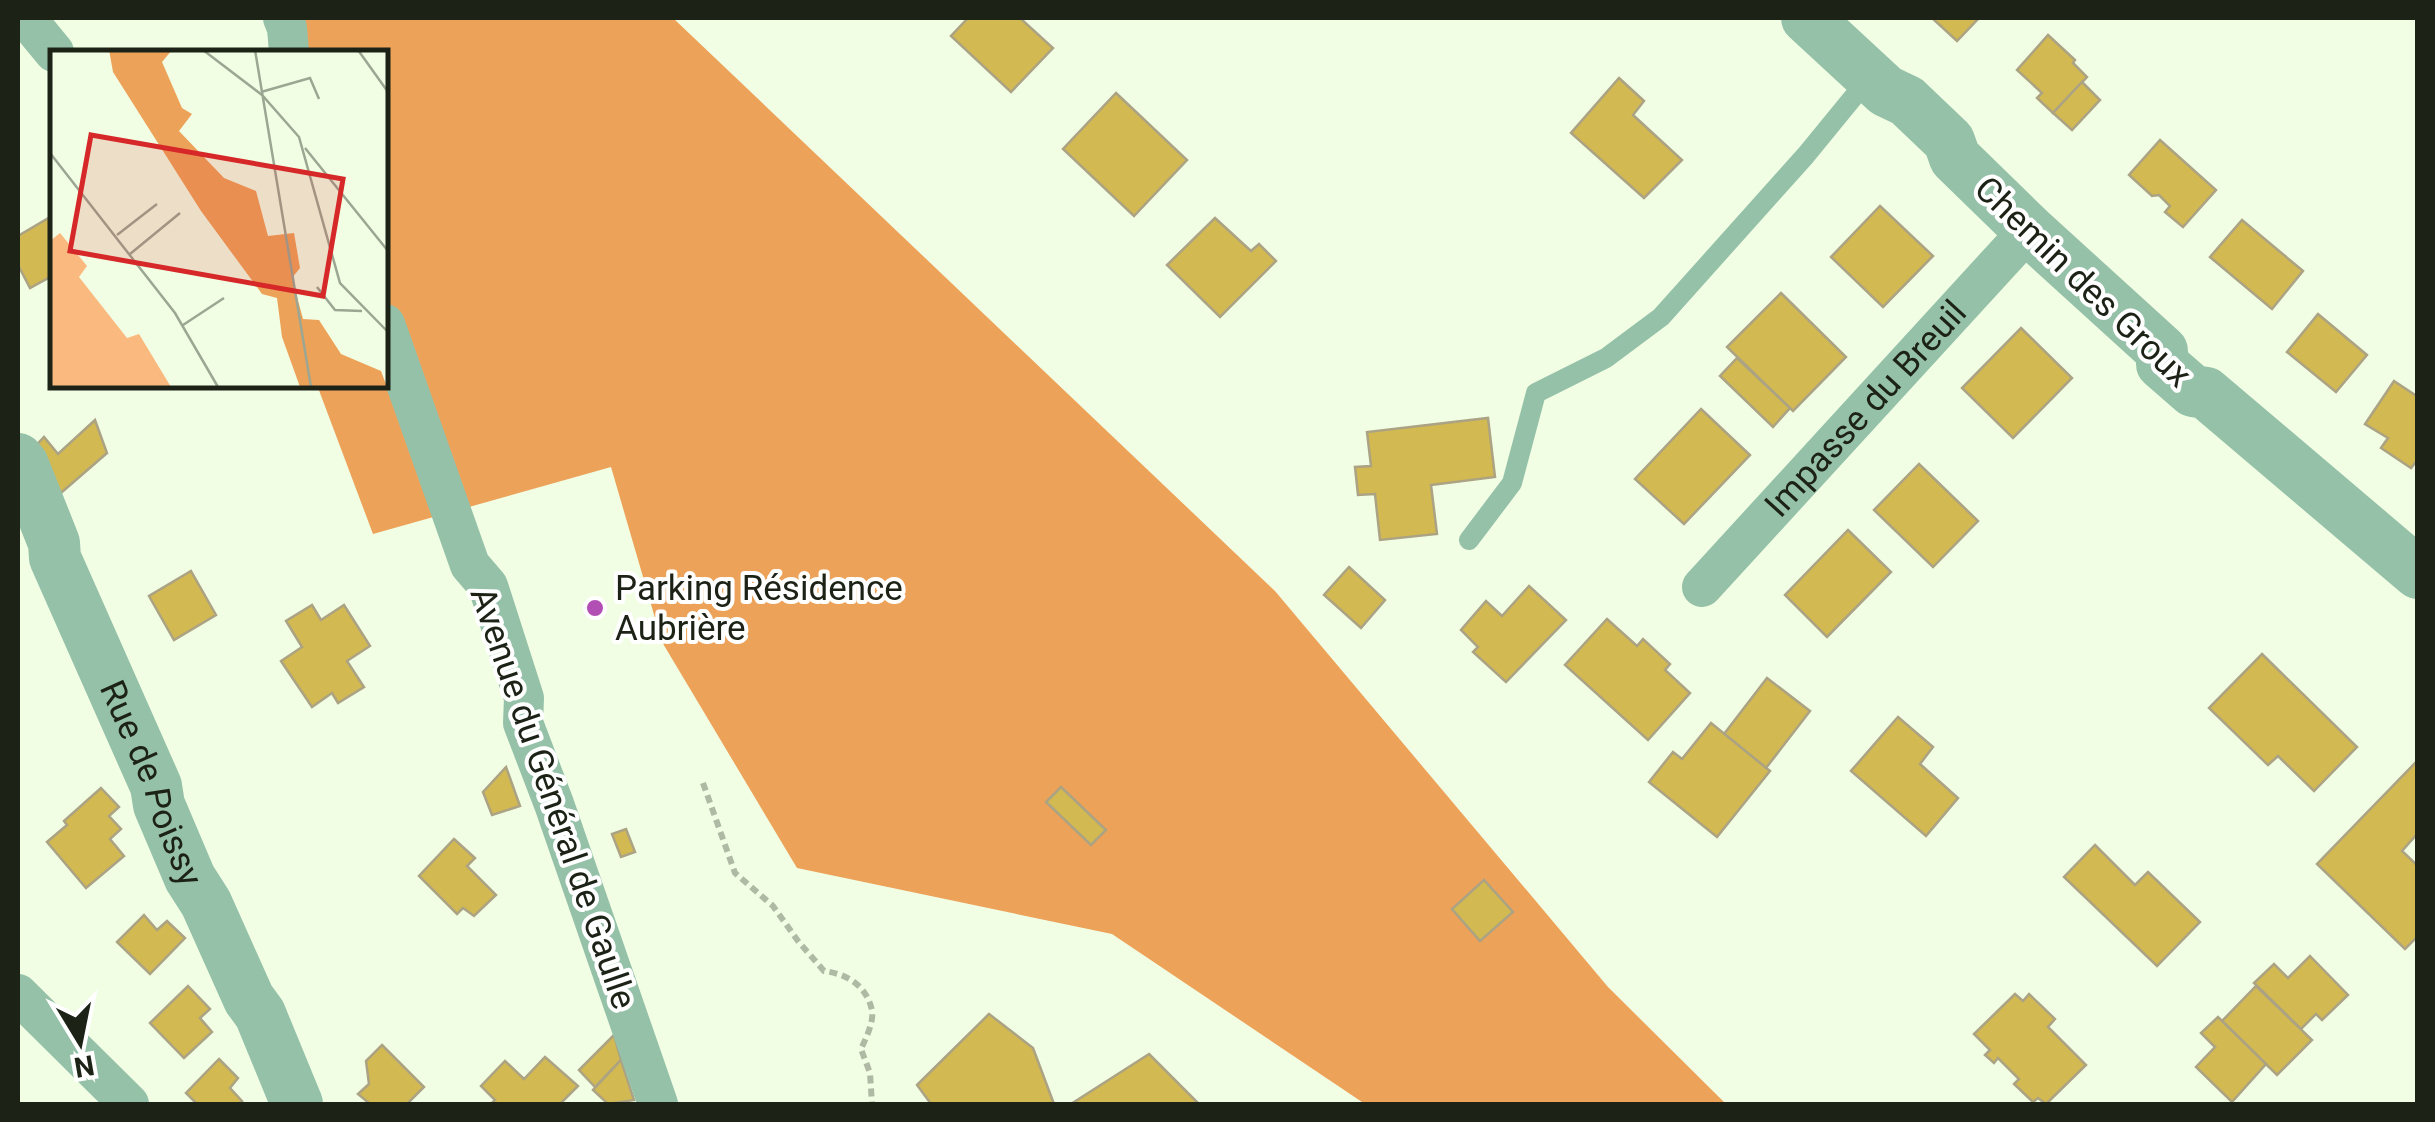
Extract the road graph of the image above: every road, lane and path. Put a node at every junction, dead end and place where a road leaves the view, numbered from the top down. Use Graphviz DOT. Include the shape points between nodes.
graph roads {
  1 [pos="26,18"];
  2 [pos="283,18"];
  3 [pos="1808,18"];
  4 [pos="52,50"];
  5 [pos="289,50"];
  6 [pos="1870,76"];
  7 [pos="2029,230"];
  8 [pos="388,333"];
  9 [pos="18,459"];
  10 [pos="1469,540"];
  11 [pos="2418,573"];
  12 [pos="1702,587"];
  13 [pos="703,783"];
  14 [pos="18,994"];
  15 [pos="129,1104"];
  16 [pos="298,1104"];
  17 [pos="658,1104"];
  18 [pos="872,1104"];
  1 -- 4 [label="street"];
  2 -- 5 [label="street"];
  3 -- 6 [label="street, Chemin des Groux"];
  6 -- 7 [label="street, Chemin des Groux" via="1948,140 1955,158"];
  6 -- 10 [label="lane" via="1661,317 1606,358 1536,393 1512,483"];
  7 -- 11 [label="street, Chemin des Groux" via="2162,351 2162,364 2193,391 2206,393"];
  7 -- 12 [label="street, Impasse du Breuil"];
  8 -- 17 [label="street, Avenue du Général de Gaulle" via="470,565 488,586 524,698 523,723"];
  9 -- 16 [label="street, Rue de Poissy" via="190,878"];
  13 -- 18 [label="path" via="736,872 773,906 824,971 845,974 861,988 873,1012 861,1049"];
  14 -- 15 [label="street"];
}
